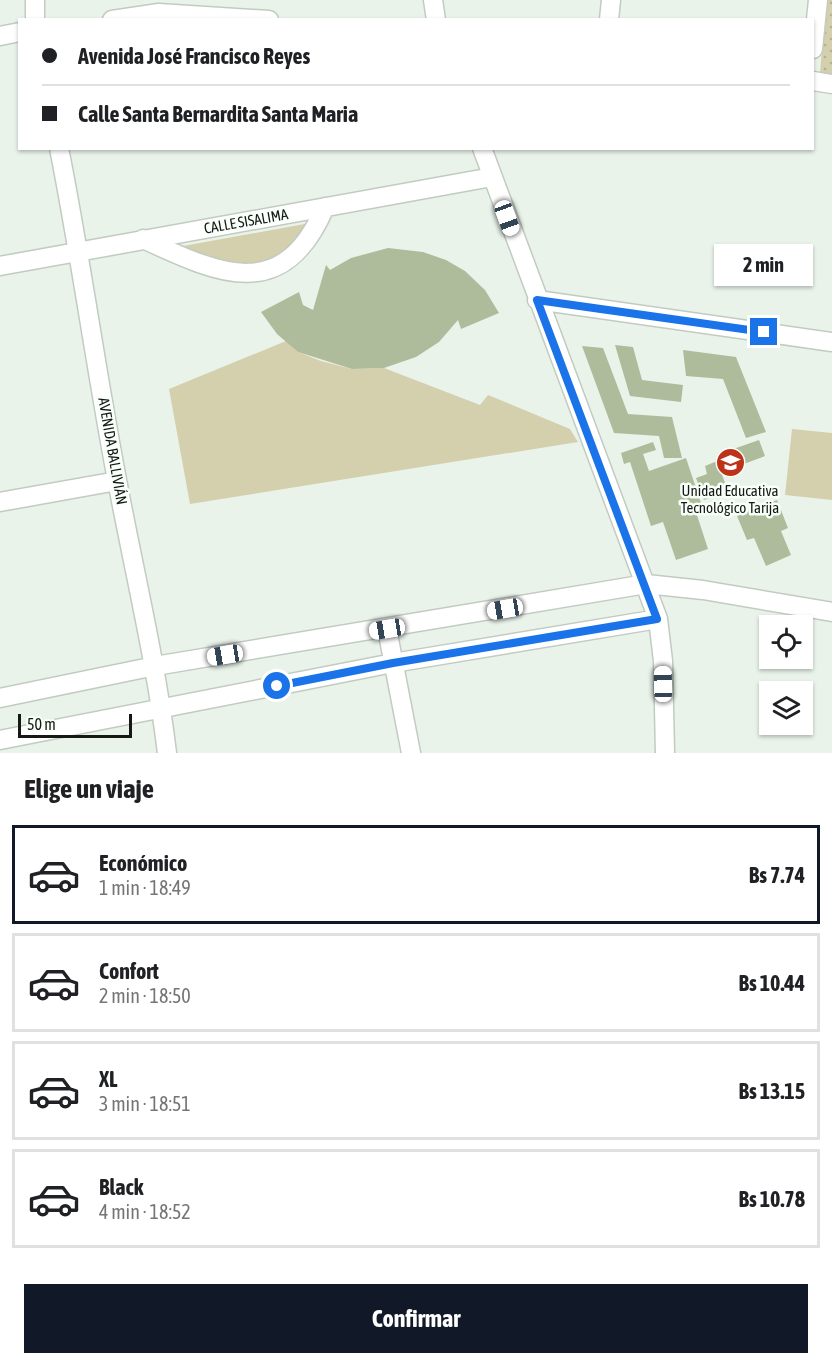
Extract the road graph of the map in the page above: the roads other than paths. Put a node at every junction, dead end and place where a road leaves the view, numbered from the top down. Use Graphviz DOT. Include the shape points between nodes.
graph roads {
  1 [pos="35,0"];
  2 [pos="432,0"];
  3 [pos="612,0"];
  4 [pos="818,0"];
  5 [pos="35,18"];
  6 [pos="125,18"];
  7 [pos="238,18"];
  8 [pos="436,18"];
  9 [pos="609,18"];
  10 [pos="18,33"];
  11 [pos="0,36"];
  12 [pos="814,40"];
  13 [pos="814,81"];
  14 [pos="832,84"];
  15 [pos="59,150"];
  16 [pos="483,150"];
  17 [pos="492,177"];
  18 [pos="325,207"];
  19 [pos="143,239"];
  20 [pos="79,250"];
  21 [pos="0,266"];
  22 [pos="537,300"];
  23 [pos="832,342"];
  24 [pos="117,481"];
  25 [pos="0,502"];
  26 [pos="646,584"];
  27 [pos="832,612"];
  28 [pos="657,619"];
  29 [pos="387,629"];
  30 [pos="393,663"];
  31 [pos="155,666"];
  32 [pos="0,698"];
  33 [pos="162,709"];
  34 [pos="0,740"];
  35 [pos="167,753"];
  36 [pos="411,753"];
  37 [pos="665,753"];
  1 -- 5 [label="street"];
  2 -- 8 [label="street"];
  3 -- 9 [label="street"];
  4 -- 12 [label="street"];
  6 -- 7 [label="street" via="159,13"];
  10 -- 11 [label="street"];
  13 -- 14 [label="street"];
  15 -- 20 [label="street, AVENIDA BALLIVIÁN"];
  16 -- 17 [label="street"];
  17 -- 18 [label="street, CALLE SISALIMA"];
  17 -- 22 [label="street"];
  18 -- 19 [label="street, CALLE SISALIMA"];
  18 -- 19 [label="street" via="314,232 300,250 284,264 255,273 231,273 203,266"];
  19 -- 20 [label="street, CALLE SISALIMA"];
  20 -- 21 [label="street, CALLE SISALIMA"];
  20 -- 24 [label="street, AVENIDA BALLIVIÁN"];
  22 -- 23 [label="street"];
  22 -- 26 [label="street"];
  24 -- 25 [label="street"];
  24 -- 31 [label="street, AVENIDA BALLIVIÁN"];
  26 -- 27 [label="street"];
  26 -- 28 [label="street"];
  26 -- 29 [label="street"];
  28 -- 30 [label="street"];
  28 -- 37 [label="street" via="663,661"];
  29 -- 30 [label="street"];
  29 -- 31 [label="street"];
  30 -- 33 [label="street"];
  30 -- 36 [label="street"];
  31 -- 32 [label="street"];
  31 -- 33 [label="street, AVENIDA BALLIVIÁN"];
  33 -- 34 [label="street"];
  33 -- 35 [label="street, AVENIDA BALLIVIÁN"];
}
